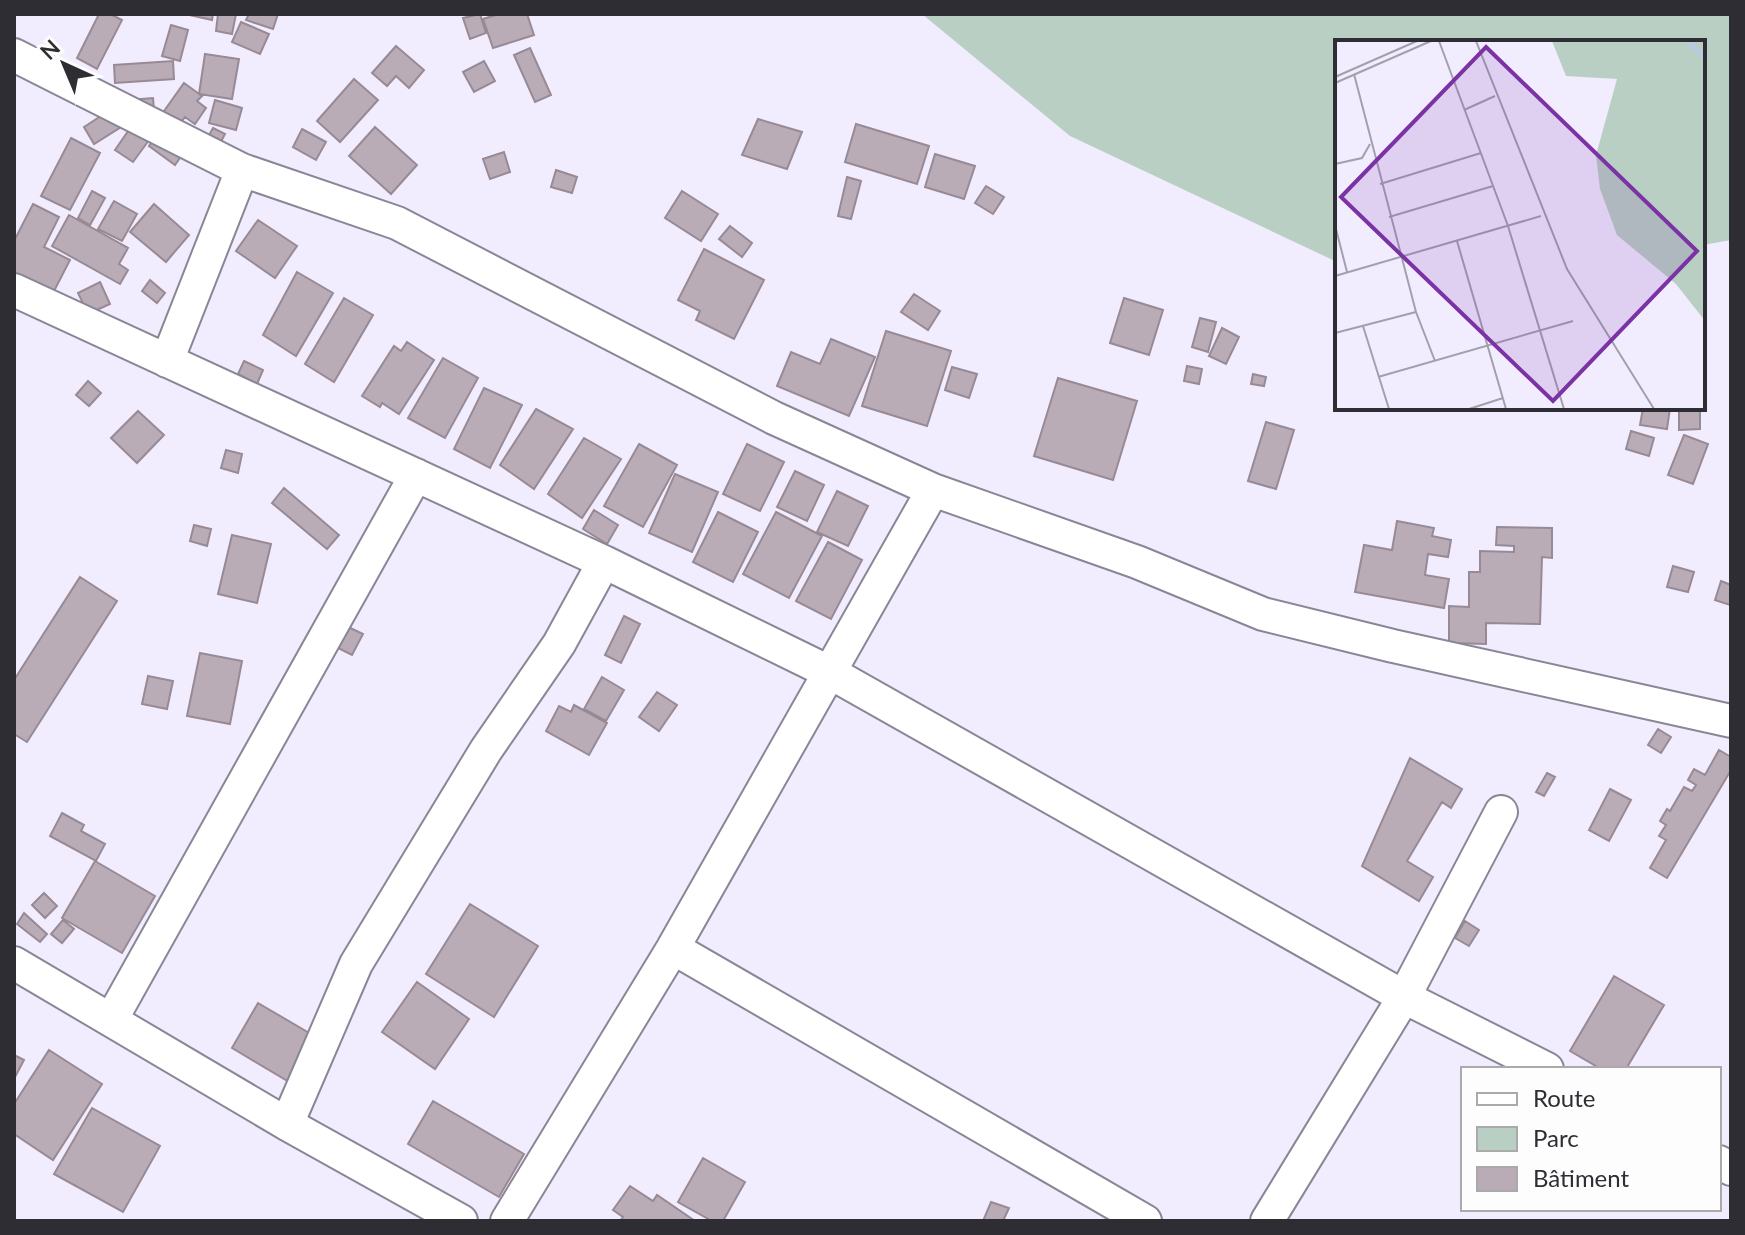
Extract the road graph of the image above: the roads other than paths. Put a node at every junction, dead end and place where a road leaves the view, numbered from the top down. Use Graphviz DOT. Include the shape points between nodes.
graph roads {
  1 [pos="14,55"];
  2 [pos="242,170"];
  3 [pos="14,290"];
  4 [pos="167,361"];
  5 [pos="416,475"];
  6 [pos="933,490"];
  7 [pos="604,562"];
  8 [pos="831,673"];
  9 [pos="1731,721"];
  10 [pos="1501,812"];
  11 [pos="673,948"];
  12 [pos="14,963"];
  13 [pos="1404,997"];
  14 [pos="111,1020"];
  15 [pos="1543,1067"];
  16 [pos="287,1124"];
  17 [pos="461,1221"];
  18 [pos="507,1221"];
  19 [pos="1145,1221"];
  20 [pos="1267,1221"];
  1 -- 2 [label="street"];
  2 -- 4 [label="street"];
  2 -- 6 [label="street" via="397,223 774,418"];
  3 -- 4 [label="street"];
  4 -- 5 [label="street"];
  5 -- 7 [label="street"];
  5 -- 14 [label="street"];
  6 -- 8 [label="street"];
  6 -- 9 [label="street" via="1137,562 1263,614"];
  7 -- 8 [label="street"];
  7 -- 16 [label="street" via="559,644 486,750 356,964"];
  8 -- 11 [label="street"];
  8 -- 13 [label="street"];
  10 -- 13 [label="street"];
  11 -- 18 [label="street"];
  11 -- 19 [label="street"];
  12 -- 14 [label="street"];
  13 -- 15 [label="street"];
  13 -- 20 [label="street"];
  14 -- 16 [label="street"];
  16 -- 17 [label="street"];
}
